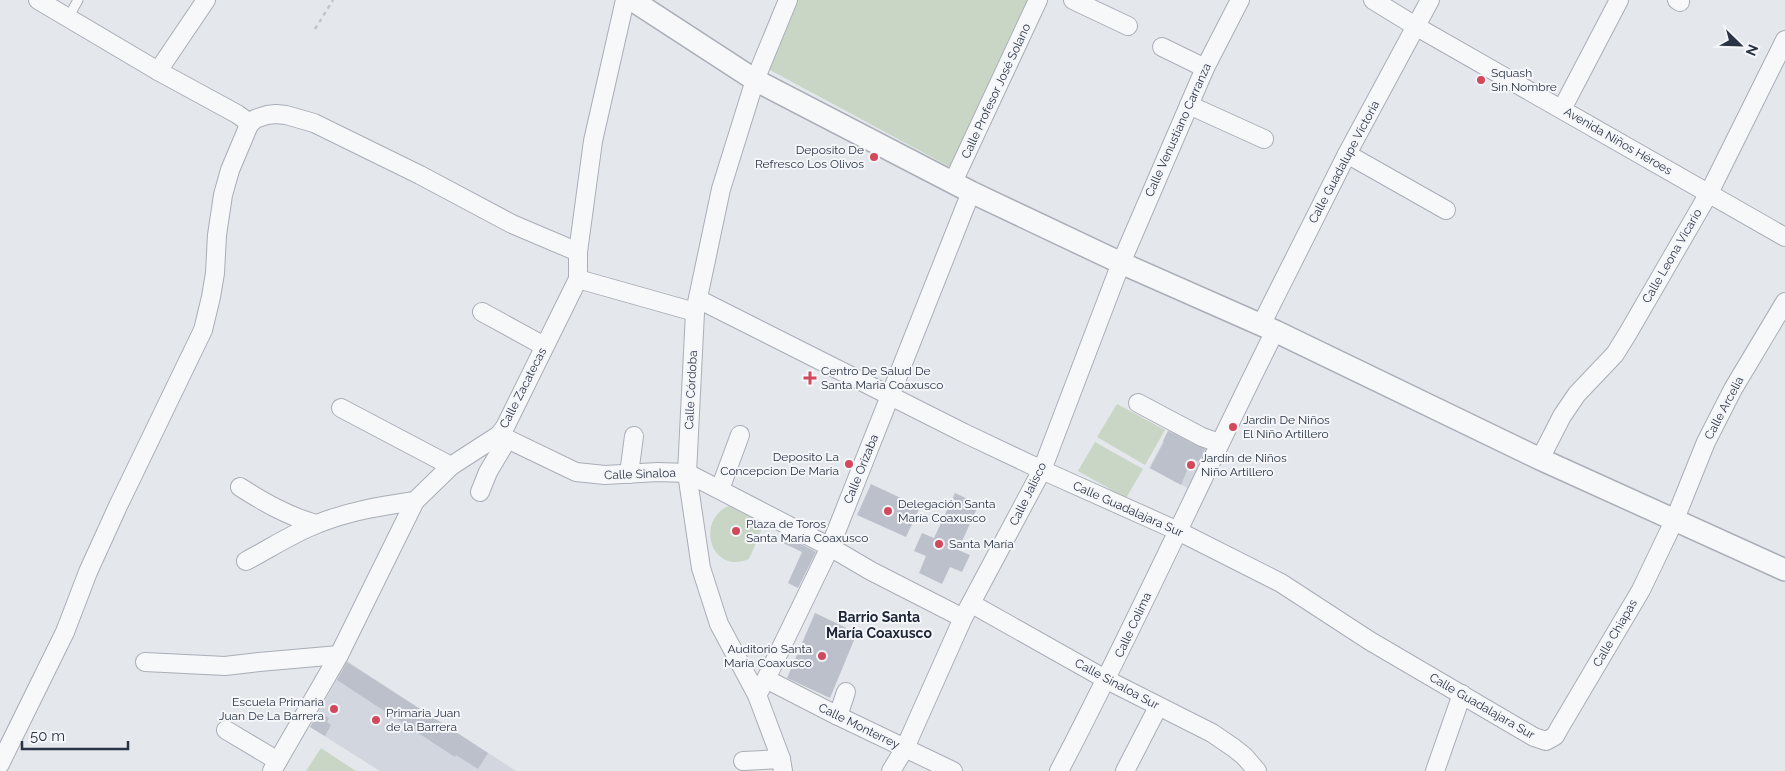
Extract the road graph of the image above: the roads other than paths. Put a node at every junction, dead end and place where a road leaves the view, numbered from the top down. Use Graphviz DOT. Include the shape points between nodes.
graph roads {
  1 [pos="38,0"];
  2 [pos="78,0"];
  3 [pos="206,0"];
  4 [pos="625,0"];
  5 [pos="632,0"];
  6 [pos="788,0"];
  7 [pos="1038,0"];
  8 [pos="1073,0"];
  9 [pos="1240,0"];
  10 [pos="1373,0"];
  11 [pos="1430,0"];
  12 [pos="1619,0"];
  13 [pos="68,18"];
  14 [pos="1128,26"];
  15 [pos="1417,27"];
  16 [pos="1785,40"];
  17 [pos="1162,47"];
  18 [pos="1205,68"];
  19 [pos="158,71"];
  20 [pos="755,80"];
  21 [pos="1189,105"];
  22 [pos="1562,109"];
  23 [pos="248,124"];
  24 [pos="1264,139"];
  25 [pos="1348,154"];
  26 [pos="962,187"];
  27 [pos="1709,192"];
  28 [pos="1446,210"];
  29 [pos="1785,237"];
  30 [pos="578,252"];
  31 [pos="1121,263"];
  32 [pos="578,279"];
  33 [pos="1785,302"];
  34 [pos="696,306"];
  35 [pos="482,312"];
  36 [pos="1268,328"];
  37 [pos="544,346"];
  38 [pos="891,395"];
  39 [pos="1138,403"];
  40 [pos="341,408"];
  41 [pos="634,436"];
  42 [pos="740,436"];
  43 [pos="503,437"];
  44 [pos="1219,443"];
  45 [pos="1540,459"];
  46 [pos="451,466"];
  47 [pos="1042,470"];
  48 [pos="687,473"];
  49 [pos="629,474"];
  50 [pos="240,487"];
  51 [pos="720,489"];
  52 [pos="480,492"];
  53 [pos="415,501"];
  54 [pos="1675,519"];
  55 [pos="316,524"];
  56 [pos="1178,531"];
  57 [pos="830,547"];
  58 [pos="246,561"];
  59 [pos="1785,570"];
  60 [pos="968,611"];
  61 [pos="339,655"];
  62 [pos="145,662"];
  63 [pos="766,680"];
  64 [pos="1107,680"];
  65 [pos="846,692"];
  66 [pos="1462,694"];
  67 [pos="757,695"];
  68 [pos="1158,707"];
  69 [pos="838,716"];
  70 [pos="226,730"];
  71 [pos="1546,741"];
  72 [pos="905,748"];
  73 [pos="743,761"];
  74 [pos="0,764"];
  75 [pos="782,765"];
  76 [pos="275,766"];
  77 [pos="1252,769"];
  78 [pos="891,771"];
  79 [pos="953,771"];
  80 [pos="1059,771"];
  81 [pos="1125,771"];
  82 [pos="1434,771"];
  1 -- 13 [label="street"];
  2 -- 13 [label="lane"];
  3 -- 19 [label="street"];
  4 -- 30 [label="street, Calle Zacatecas" via="593,141"];
  5 -- 20 [label="street"];
  6 -- 20 [label="street, Calle Córdoba"];
  7 -- 26 [label="street, Calle Profesor José Solano"];
  8 -- 14 [label="street"];
  9 -- 18 [label="street, Calle Venustiano Carranza"];
  10 -- 15 [label="street, Avenida Niños Héroes"];
  11 -- 15 [label="street, Calle Guadalupe Victoria"];
  12 -- 22 [label="street"];
  13 -- 19 [label="street"];
  15 -- 22 [label="street, Avenida Niños Héroes"];
  15 -- 25 [label="street, Calle Guadalupe Victoria"];
  16 -- 27 [label="street, Calle Leona Vicario"];
  17 -- 18 [label="street"];
  18 -- 21 [label="street, Calle Venustiano Carranza"];
  19 -- 23 [label="street" via="236,114"];
  20 -- 26 [label="street"];
  20 -- 34 [label="street, Calle Córdoba" via="721,189"];
  21 -- 24 [label="street"];
  21 -- 31 [label="street, Calle Venustiano Carranza"];
  22 -- 27 [label="street, Avenida Niños Héroes"];
  23 -- 30 [label="street" via="276,114 314,123 512,224"];
  23 -- 74 [label="street" via="222,195 215,274 202,330 88,572 65,632"];
  25 -- 28 [label="street"];
  25 -- 36 [label="street, Calle Guadalupe Victoria"];
  26 -- 31 [label="street"];
  26 -- 38 [label="street, Calle Orizaba"];
  27 -- 29 [label="street, Avenida Niños Héroes"];
  27 -- 45 [label="street, Calle Leona Vicario" via="1615,354 1577,394"];
  30 -- 32 [label="street, Calle Zacatecas"];
  31 -- 36 [label="street"];
  31 -- 47 [label="street, Calle Jalisco"];
  32 -- 34 [label="street, Calle Guadalajara Sur"];
  32 -- 37 [label="street, Calle Zacatecas"];
  33 -- 54 [label="street, Calle Arcelia" via="1733,389 1706,442"];
  34 -- 38 [label="street, Calle Guadalajara Sur"];
  34 -- 48 [label="street, Calle Córdoba"];
  35 -- 37 [label="street"];
  36 -- 44 [label="street, Calle Guadalupe Victoria"];
  36 -- 45 [label="street"];
  37 -- 43 [label="street, Calle Zacatecas"];
  38 -- 47 [label="street, Calle Guadalajara Sur"];
  38 -- 57 [label="street, Calle Orizaba"];
  39 -- 44 [label="street"];
  40 -- 46 [label="street"];
  41 -- 49 [label="street"];
  42 -- 51 [label="street"];
  43 -- 46 [label="street, Calle Zacatecas"];
  43 -- 49 [label="street, Calle Sinaloa" via="576,472"];
  43 -- 52 [label="street"];
  44 -- 56 [label="street, Calle Guadalupe Victoria"];
  45 -- 54 [label="street"];
  46 -- 53 [label="street, Calle Zacatecas"];
  47 -- 56 [label="street, Calle Guadalajara Sur"];
  47 -- 60 [label="street, Calle Jalisco"];
  48 -- 49 [label="street, Calle Sinaloa"];
  48 -- 51 [label="street, Calle Sinaloa"];
  48 -- 67 [label="street, Calle Córdoba" via="701,568 719,624"];
  50 -- 55 [label="street" via="283,512"];
  51 -- 57 [label="street, Calle Sinaloa"];
  53 -- 55 [label="street" via="351,512"];
  53 -- 61 [label="street, Calle Zacatecas"];
  54 -- 59 [label="street"];
  54 -- 71 [label="street, Calle Chiapas" via="1641,590 1560,727"];
  55 -- 58 [label="street"];
  56 -- 64 [label="street, Calle Colima"];
  56 -- 66 [label="street, Calle Guadalajara Sur" via="1281,583 1370,641"];
  57 -- 60 [label="street, Calle Sinaloa" via="871,571"];
  57 -- 63 [label="street, Calle Orizaba"];
  60 -- 64 [label="street, Calle Sinaloa Sur"];
  60 -- 72 [label="street, Calle Jalisco"];
  61 -- 62 [label="street" via="225,666"];
  61 -- 76 [label="street, Calle Zacatecas"];
  63 -- 67 [label="street, Calle Orizaba"];
  63 -- 69 [label="street, Calle Monterrey"];
  64 -- 68 [label="street, Calle Sinaloa Sur"];
  64 -- 80 [label="street, Calle Colima"];
  65 -- 69 [label="street"];
  66 -- 71 [label="street, Calle Guadalajara Sur"];
  66 -- 82 [label="street"];
  67 -- 75 [label="street"];
  68 -- 77 [label="street, Calle Sinaloa Sur" via="1212,733 1234,748"];
  68 -- 81 [label="street"];
  69 -- 72 [label="street, Calle Monterrey"];
  70 -- 76 [label="street"];
  72 -- 78 [label="street, Calle Jalisco"];
  72 -- 79 [label="street, Calle Monterrey"];
  73 -- 75 [label="street"];
}
